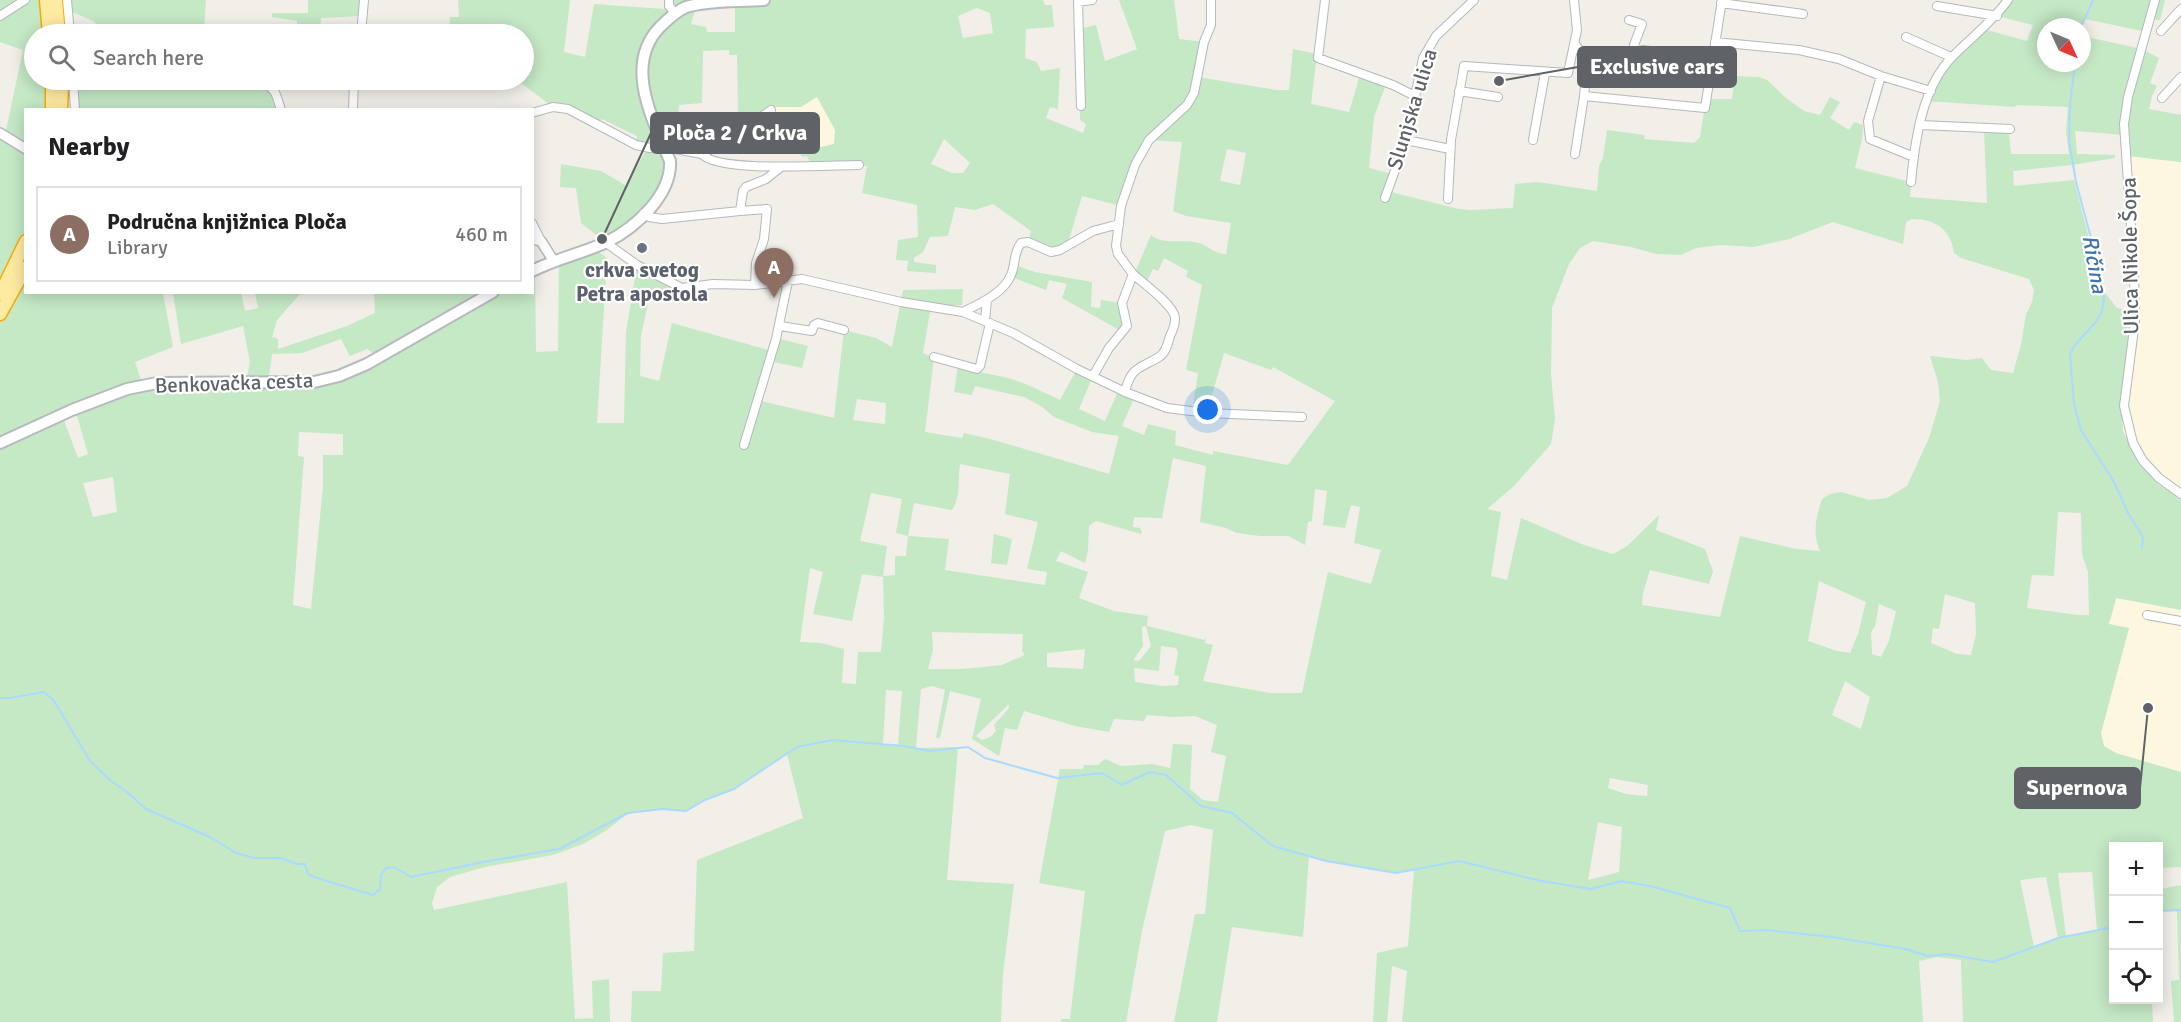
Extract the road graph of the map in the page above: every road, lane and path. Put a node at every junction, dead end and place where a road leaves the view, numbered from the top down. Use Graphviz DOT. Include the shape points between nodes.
graph roads {
  1 [pos="25,0"];
  2 [pos="46,0"];
  3 [pos="56,0"];
  4 [pos="68,0"];
  5 [pos="364,0"];
  6 [pos="669,0"];
  7 [pos="764,0"];
  8 [pos="1092,0"];
  9 [pos="1211,0"];
  10 [pos="1325,0"];
  11 [pos="1474,0"];
  12 [pos="1574,0"];
  13 [pos="2008,0"];
  14 [pos="2155,0"];
  15 [pos="1721,2"];
  16 [pos="1937,6"];
  17 [pos="2181,9"];
  18 [pos="675,13"];
  19 [pos="1803,14"];
  20 [pos="0,16"];
  21 [pos="1997,16"];
  22 [pos="1629,20"];
  23 [pos="48,24"];
  24 [pos="58,24"];
  25 [pos="69,24"];
  26 [pos="362,24"];
  27 [pos="2161,31"];
  28 [pos="1906,37"];
  29 [pos="1715,42"];
  30 [pos="1575,45"];
  31 [pos="1951,57"];
  32 [pos="1712,59"];
  33 [pos="1545,73"];
  34 [pos="1881,76"];
  35 [pos="2181,77"];
  36 [pos="52,90"];
  37 [pos="62,90"];
  38 [pos="74,90"];
  39 [pos="273,90"];
  40 [pos="354,90"];
  41 [pos="1459,91"];
  42 [pos="1931,91"];
  43 [pos="1415,96"];
  44 [pos="1584,96"];
  45 [pos="1498,97"];
  46 [pos="2162,98"];
  47 [pos="1081,106"];
  48 [pos="52,108"];
  49 [pos="61,108"];
  50 [pos="75,108"];
  51 [pos="280,108"];
  52 [pos="353,108"];
  53 [pos="771,110"];
  54 [pos="534,112"];
  55 [pos="1920,125"];
  56 [pos="2010,129"];
  57 [pos="0,133"];
  58 [pos="1406,140"];
  59 [pos="1533,140"];
  60 [pos="665,147"];
  61 [pos="24,148"];
  62 [pos="1450,149"];
  63 [pos="702,154"];
  64 [pos="1575,154"];
  65 [pos="1914,157"];
  66 [pos="859,165"];
  67 [pos="781,167"];
  68 [pos="1911,182"];
  69 [pos="1384,198"];
  70 [pos="1448,199"];
  71 [pos="740,211"];
  72 [pos="644,214"];
  73 [pos="1119,224"];
  74 [pos="537,240"];
  75 [pos="605,242"];
  76 [pos="24,245"];
  77 [pos="553,260"];
  78 [pos="534,270"];
  79 [pos="24,271"];
  80 [pos="1133,274"];
  81 [pos="788,281"];
  82 [pos="755,285"];
  83 [pos="0,294"];
  84 [pos="490,294"];
  85 [pos="987,300"];
  86 [pos="963,312"];
  87 [pos="0,314"];
  88 [pos="987,322"];
  89 [pos="780,326"];
  90 [pos="844,330"];
  91 [pos="934,357"];
  92 [pos="1093,376"];
  93 [pos="1125,392"];
  94 [pos="1302,417"];
  95 [pos="0,442"];
  96 [pos="744,445"];
  97 [pos="2181,494"];
  98 [pos="2147,615"];
  99 [pos="2181,621"];
  1 -- 20 [label="street"];
  2 -- 23 [label="highway"];
  3 -- 24 [label="highway"];
  4 -- 25 [label="street"];
  5 -- 26 [label="street"];
  6 -- 18 [label="street"];
  7 -- 18 [label="main road" via="697,5"];
  8 -- 47 [label="street" via="1078,2"];
  9 -- 73 [label="street" via="1211,25 1194,93 1187,105 1149,140 1135,165"];
  10 -- 43 [label="street" via="1318,58 1394,84"];
  11 -- 43 [label="street, Slunjska ulica" via="1436,36 1423,58"];
  12 -- 30 [label="street"];
  13 -- 21 [label="street"];
  14 -- 97 [label="street, Ulica Nikole Šopa" via="2124,124 2135,321 2124,406 2133,443 2143,461"];
  15 -- 19 [label="street"];
  15 -- 29 [label="street"];
  16 -- 21 [label="street"];
  17 -- 27 [label="street"];
  18 -- 60 [label="main road" via="654,34 641,72 643,91"];
  21 -- 31 [label="street"];
  22 -- 32 [label="street" via="1642,24 1635,49"];
  28 -- 31 [label="street"];
  29 -- 32 [label="street"];
  29 -- 34 [label="street" via="1799,50 1839,59"];
  30 -- 33 [label="street" via="1568,73"];
  30 -- 44 [label="street" via="1587,64"];
  31 -- 42 [label="street"];
  32 -- 44 [label="street" via="1705,108"];
  33 -- 41 [label="street" via="1464,66"];
  33 -- 59 [label="street"];
  34 -- 42 [label="street"];
  34 -- 65 [label="street" via="1868,121 1870,139"];
  35 -- 46 [label="street"];
  36 -- 48 [label="highway"];
  37 -- 49 [label="highway"];
  38 -- 50 [label="street"];
  39 -- 51 [label="street"];
  40 -- 52 [label="street"];
  41 -- 45 [label="street"];
  41 -- 62 [label="street"];
  42 -- 55 [label="street"];
  43 -- 58 [label="street, Slunjska ulica"];
  44 -- 64 [label="street"];
  53 -- 63 [label="street"];
  54 -- 60 [label="street" via="553,107 568,110 636,145"];
  55 -- 56 [label="street"];
  55 -- 65 [label="street"];
  57 -- 61 [label="street"];
  58 -- 62 [label="street"];
  58 -- 69 [label="street, Slunjska ulica"];
  60 -- 63 [label="street"];
  60 -- 72 [label="main road" via="671,172 661,195"];
  62 -- 70 [label="street"];
  63 -- 67 [label="street" via="714,162"];
  65 -- 68 [label="street"];
  66 -- 67 [label="street"];
  67 -- 71 [label="street" via="743,191"];
  71 -- 72 [label="street" via="662,219"];
  71 -- 82 [label="street" via="767,210"];
  72 -- 75 [label="main road"];
  73 -- 80 [label="street" via="1118,254"];
  73 -- 85 [label="street" via="1093,231 1051,252 1021,243 1011,277"];
  74 -- 77 [label="street"];
  75 -- 77 [label="main road"];
  75 -- 82 [label="street" via="637,265 682,288"];
  76 -- 83 [label="highway"];
  77 -- 78 [label="main road"];
  79 -- 87 [label="highway"];
  80 -- 92 [label="street" via="1122,303 1127,326"];
  80 -- 93 [label="street" via="1162,300 1174,314 1175,322 1161,356 1133,373"];
  81 -- 82 [label="street"];
  81 -- 86 [label="street" via="802,279"];
  81 -- 89 [label="street"];
  84 -- 95 [label="main road, Benkovačka cesta" via="339,376 314,382 157,382 106,397"];
  85 -- 86 [label="street"];
  85 -- 88 [label="street"];
  86 -- 88 [label="street"];
  88 -- 91 [label="street" via="977,369"];
  88 -- 92 [label="street"];
  89 -- 90 [label="street" via="813,331 818,323"];
  89 -- 96 [label="street"];
  92 -- 93 [label="street"];
  93 -- 94 [label="street" via="1167,408"];
  98 -- 99 [label="street"];
}
